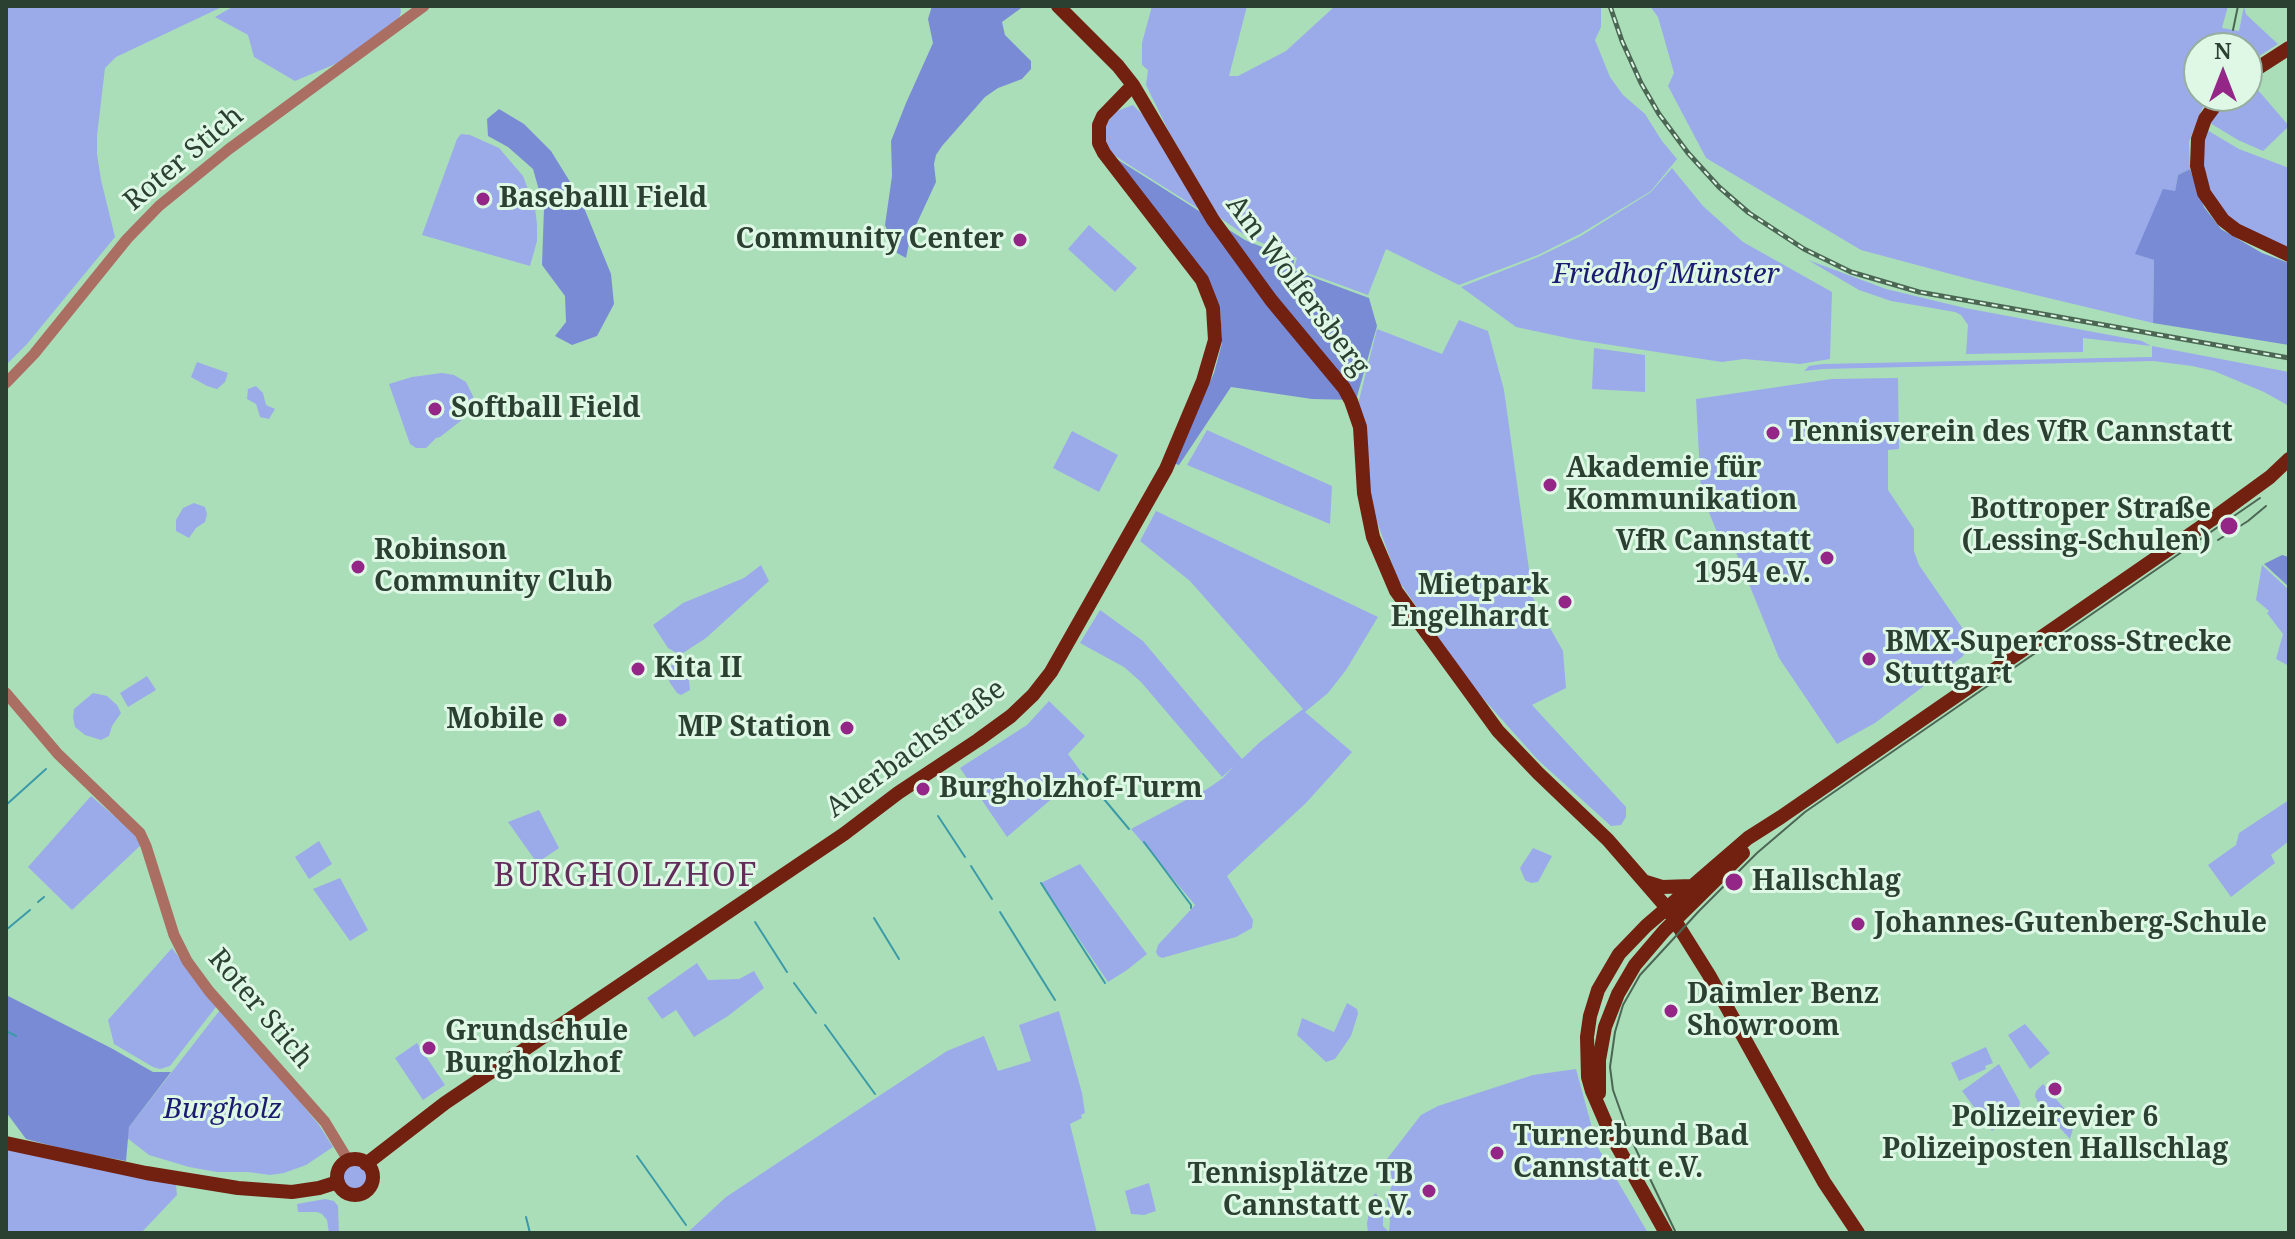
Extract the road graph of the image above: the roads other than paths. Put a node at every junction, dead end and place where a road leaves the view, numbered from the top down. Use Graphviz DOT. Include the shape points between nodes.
graph roads {
  1 [pos="424,6"];
  2 [pos="1058,6"];
  3 [pos="2289,48"];
  4 [pos="2263,65"];
  5 [pos="1133,85"];
  6 [pos="2212,112"];
  7 [pos="2289,255"];
  8 [pos="6,383"];
  9 [pos="2289,459"];
  10 [pos="6,693"];
  11 [pos="1781,817"];
  12 [pos="1645,882"];
  13 [pos="1693,885"];
  14 [pos="1671,914"];
  15 [pos="6,1143"];
  16 [pos="348,1160"];
  17 [pos="366,1164"];
  18 [pos="338,1182"];
  19 [pos="1666,1233"];
  20 [pos="1858,1233"];
  1 -- 8 [label="street, Roter Stich" via="159,206"];
  2 -- 5 [label="main road, Am Wolfersberg"];
  3 -- 4 [label="main road"];
  5 -- 12 [label="main road, Am Wolfersberg" via="1213,220 1351,401 1360,427 1368,516 1396,591 1498,731"];
  5 -- 17 [label="main road, Auerbachstraße" via="1103,116 1099,143 1202,280 1213,308 1215,340 1166,469 1051,672 1011,716 978,740 445,1103"];
  6 -- 7 [label="main road" via="2198,139 2197,166 2212,208 2236,230"];
  9 -- 11 [label="main road" via="2200,528"];
  10 -- 16 [label="street, Roter Stich" via="58,754 140,833 187,961 325,1122"];
  11 -- 13 [label="main road"];
  11 -- 14 [label="main road"];
  12 -- 13 [label="main road"];
  12 -- 14 [label="main road, Am Wolfersberg"];
  13 -- 14 [label="main road"];
  14 -- 19 [label="main road" via="1634,937 1607,971 1587,1037 1592,1091"];
  14 -- 20 [label="main road"];
  15 -- 18 [label="main road" via="238,1188 292,1192"];
  16 -- 17 [label="main road"];
  16 -- 18 [label="main road" via="337,1172"];
  17 -- 18 [label="main road" via="372,1180 366,1191 348,1194"];
}
